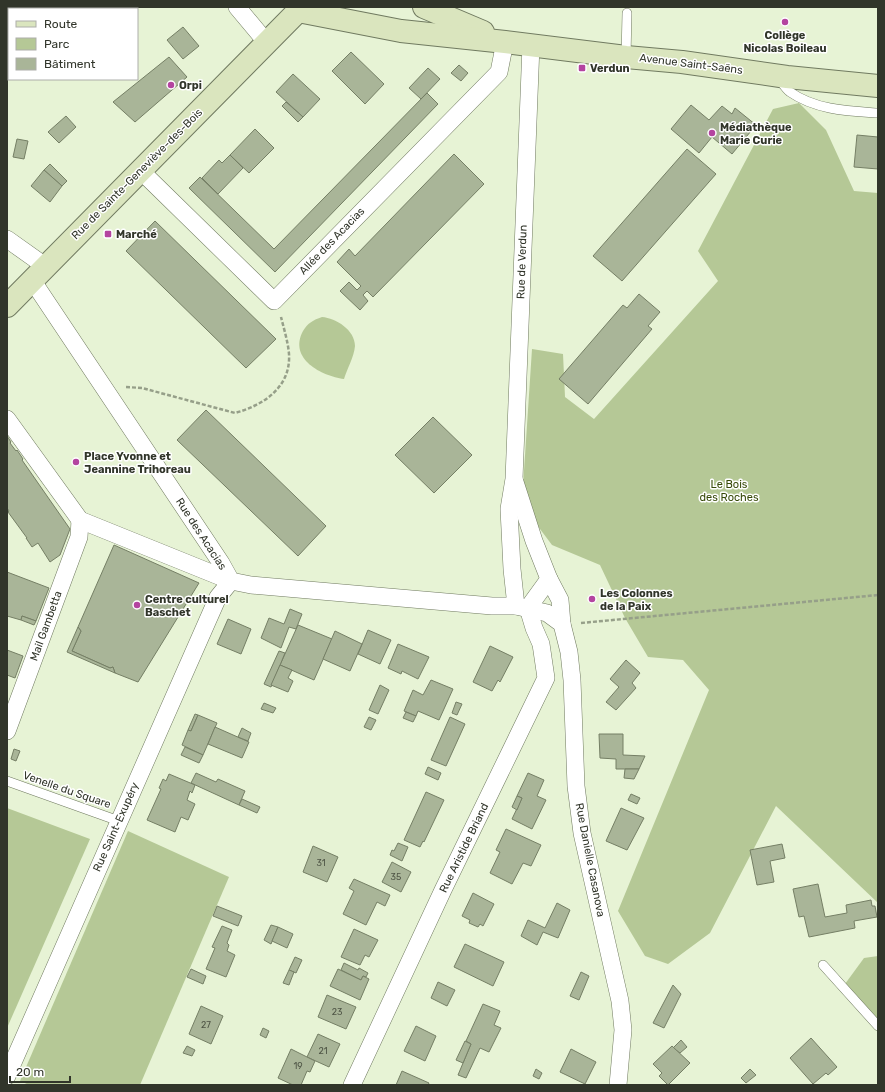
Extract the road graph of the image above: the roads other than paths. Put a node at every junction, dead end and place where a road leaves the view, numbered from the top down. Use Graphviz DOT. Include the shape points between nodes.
graph roads {
  1 [pos="237,7"];
  2 [pos="424,7"];
  3 [pos="300,9"];
  4 [pos="627,13"];
  5 [pos="505,42"];
  6 [pos="267,43"];
  7 [pos="531,45"];
  8 [pos="626,57"];
  9 [pos="777,75"];
  10 [pos="878,86"];
  11 [pos="878,113"];
  12 [pos="141,171"];
  13 [pos="7,239"];
  14 [pos="39,273"];
  15 [pos="7,306"];
  16 [pos="7,419"];
  17 [pos="514,480"];
  18 [pos="80,520"];
  19 [pos="549,579"];
  20 [pos="231,581"];
  21 [pos="522,607"];
  22 [pos="562,624"];
  23 [pos="546,678"];
  24 [pos="572,680"];
  25 [pos="7,731"];
  26 [pos="7,781"];
  27 [pos="119,821"];
  28 [pos="824,965"];
  29 [pos="878,1026"];
  30 [pos="7,1076"];
  31 [pos="352,1085"];
  32 [pos="618,1085"];
  1 -- 6 [label="street"];
  2 -- 5 [label="street, Avenue Saint-Saëns"];
  3 -- 5 [label="street, Avenue Saint-Saëns" via="401,30"];
  3 -- 6 [label="street, Rue de Sainte-Geneviève-des-Bois"];
  4 -- 8 [label="lane"];
  5 -- 7 [label="street, Avenue Saint-Saëns"];
  5 -- 12 [label="street, Allée des Acacias" via="498,72 274,301"];
  6 -- 12 [label="street, Rue de Sainte-Geneviève-des-Bois"];
  7 -- 8 [label="street, Avenue Saint-Saëns"];
  7 -- 17 [label="street, Rue de Verdun"];
  8 -- 9 [label="street, Avenue Saint-Saëns"];
  9 -- 10 [label="street, Avenue Saint-Saëns"];
  9 -- 11 [label="lane" via="789,91 811,103 840,111"];
  12 -- 14 [label="street, Rue de Sainte-Geneviève-des-Bois"];
  13 -- 14 [label="street"];
  14 -- 15 [label="street, Rue de Sainte-Geneviève-des-Bois"];
  14 -- 20 [label="street, Rue des Acacias" via="109,396"];
  16 -- 18 [label="street"];
  17 -- 19 [label="street, Rue de Verdun"];
  17 -- 21 [label="street, Rue de Verdun" via="509,509 512,569"];
  18 -- 20 [label="street"];
  18 -- 25 [label="street, Mail Gambetta" via="79,537"];
  19 -- 21 [label="street"];
  19 -- 22 [label="street, Rue de Verdun" via="560,600"];
  20 -- 21 [label="street, Rue des Acacias" via="440,602"];
  20 -- 27 [label="street, Rue Saint-Exupéry" via="218,597"];
  21 -- 22 [label="street" via="547,613"];
  21 -- 23 [label="street" via="541,644"];
  22 -- 24 [label="street, Rue Danielle Casanova"];
  23 -- 24 [label="street"];
  23 -- 31 [label="street, Rue Aristide Briand"];
  24 -- 32 [label="street, Rue Danielle Casanova" via="576,786 582,833 620,1001 623,1030"];
  26 -- 27 [label="lane, Venelle du Square"];
  27 -- 30 [label="street, Rue Saint-Exupéry"];
  28 -- 29 [label="lane"];
}
